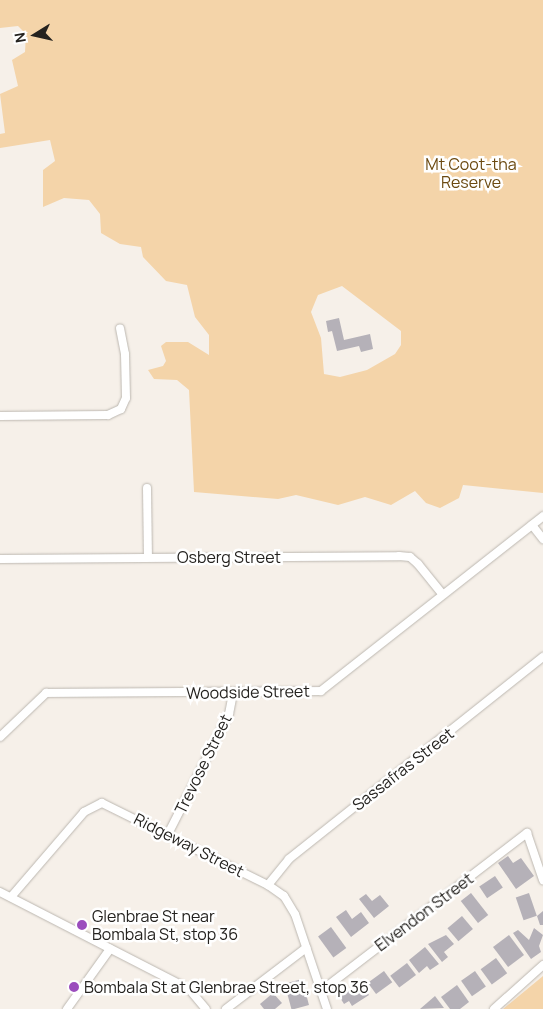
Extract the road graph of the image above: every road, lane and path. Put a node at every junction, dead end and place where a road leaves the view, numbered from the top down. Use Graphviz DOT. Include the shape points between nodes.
graph roads {
  1 [pos="120,328"];
  2 [pos="0,416"];
  3 [pos="147,488"];
  4 [pos="543,516"];
  5 [pos="532,525"];
  6 [pos="543,539"];
  7 [pos="148,557"];
  8 [pos="0,559"];
  9 [pos="442,594"];
  10 [pos="543,657"];
  11 [pos="234,693"];
  12 [pos="0,737"];
  13 [pos="168,834"];
  14 [pos="543,880"];
  15 [pos="268,885"];
  16 [pos="0,892"];
  17 [pos="11,897"];
  18 [pos="306,948"];
  19 [pos="110,949"];
  20 [pos="543,964"];
  21 [pos="321,991"];
  22 [pos="67,1009"];
  23 [pos="206,1009"];
  24 [pos="226,1009"];
  25 [pos="327,1009"];
  26 [pos="494,1009"];
  1 -- 2 [label="street" via="126,354 126,398 121,409 108,415"];
  3 -- 7 [label="street"];
  4 -- 5 [label="street, Woodside Street"];
  5 -- 6 [label="street"];
  5 -- 9 [label="street, Woodside Street"];
  7 -- 8 [label="street, Osberg Street"];
  7 -- 9 [label="street, Osberg Street" via="410,557"];
  9 -- 11 [label="street, Woodside Street" via="321,691"];
  10 -- 15 [label="street, Sassafras Street" via="289,859"];
  11 -- 12 [label="street, Woodside Street" via="46,693"];
  11 -- 13 [label="street, Trevose Street" via="229,714"];
  13 -- 15 [label="street, Ridgeway Street"];
  13 -- 17 [label="street, Ridgeway Street" via="116,808 102,803 93,805"];
  14 -- 21 [label="street, Elvendon Street" via="527,834"];
  15 -- 18 [label="street, Ridgeway Street" via="284,896 295,914"];
  16 -- 17 [label="street"];
  17 -- 19 [label="street"];
  18 -- 21 [label="street, Ridgeway Street"];
  18 -- 24 [label="street"];
  19 -- 22 [label="street"];
  19 -- 23 [label="street" via="189,989"];
  20 -- 26 [label="street"];
  21 -- 25 [label="street, Ridgeway Street"];
}
